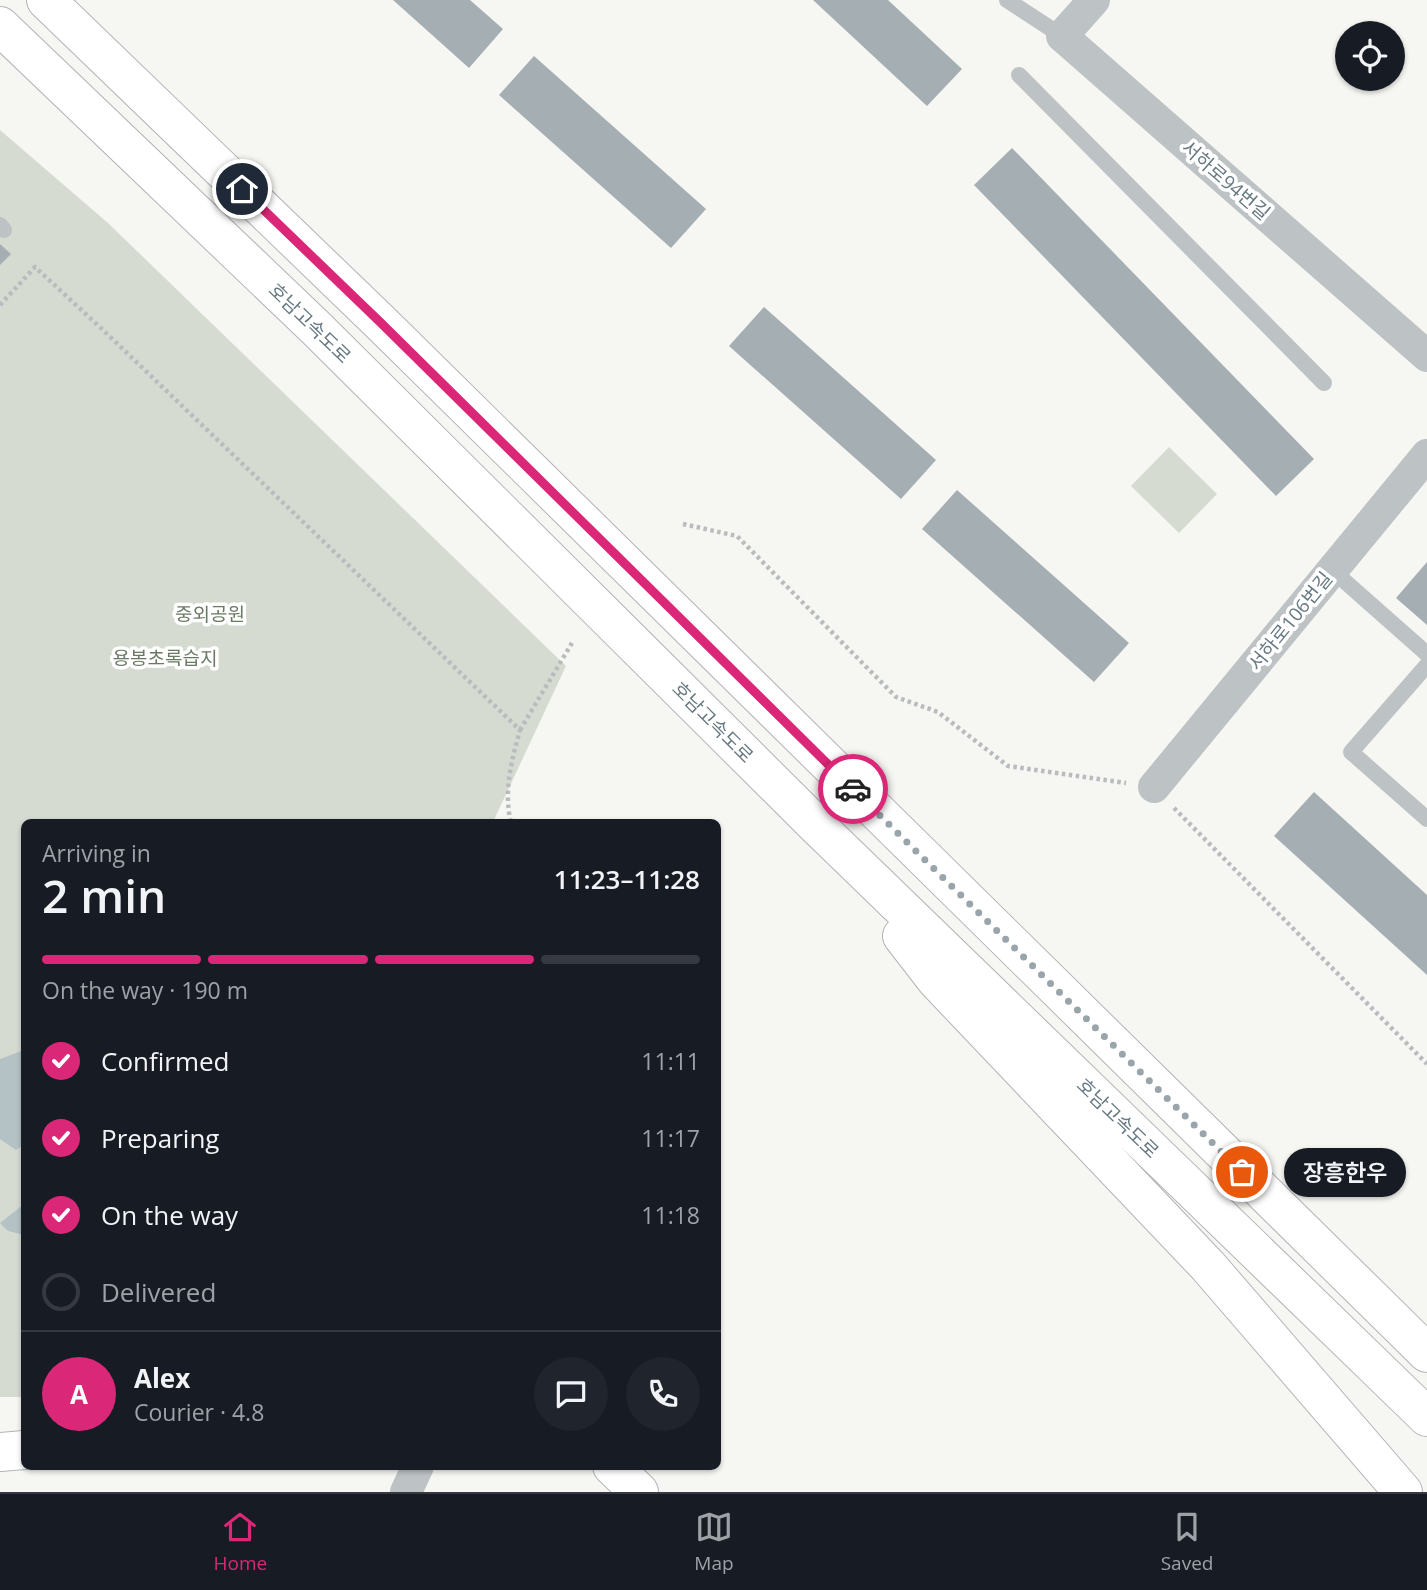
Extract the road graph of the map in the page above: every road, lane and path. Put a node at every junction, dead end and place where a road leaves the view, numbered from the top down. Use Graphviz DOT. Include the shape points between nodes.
graph roads {
  1 [pos="46,0"];
  2 [pos="1007,0"];
  3 [pos="1094,0"];
  4 [pos="0,26"];
  5 [pos="1062,36"];
  6 [pos="1019,75"];
  7 [pos="0,305"];
  8 [pos="1427,356"];
  9 [pos="1324,383"];
  10 [pos="1427,455"];
  11 [pos="683,524"];
  12 [pos="1332,570"];
  13 [pos="572,643"];
  14 [pos="1427,654"];
  15 [pos="1427,665"];
  16 [pos="520,730"];
  17 [pos="1154,788"];
  18 [pos="510,819"];
  19 [pos="1427,819"];
  20 [pos="815,824"];
  21 [pos="1427,1064"];
  22 [pos="1427,1353"];
  23 [pos="1427,1417"];
  24 [pos="21,1450"];
  25 [pos="0,1452"];
  26 [pos="416,1470"];
  27 [pos="616,1470"];
  28 [pos="406,1492"];
  29 [pos="639,1492"];
  30 [pos="1403,1492"];
  1 -- 22 [label="main road" via="380,322"];
  2 -- 5 [label="lane"];
  3 -- 5 [label="street"];
  4 -- 20 [label="main road, 호남고속도로" via="316,328"];
  5 -- 8 [label="street, 서하로94번길"];
  6 -- 9 [label="lane"];
  7 -- 16 [label="path" via="34,267"];
  10 -- 12 [label="street, 서하로106번길"];
  11 -- 17 [label="path" via="737,536 896,697 938,712 1008,766"];
  12 -- 14 [label="lane"];
  12 -- 17 [label="street, 서하로106번길"];
  13 -- 16 [label="path"];
  15 -- 19 [label="lane" via="1351,752"];
  16 -- 18 [label="path" via="510,764"];
  17 -- 21 [label="path"];
  20 -- 23 [label="main road, 호남고속도로"];
  20 -- 30 [label="main road" via="936,980 1208,1266"];
  24 -- 25 [label="main road"];
  26 -- 28 [label="street"];
  27 -- 29 [label="main road"];
}
